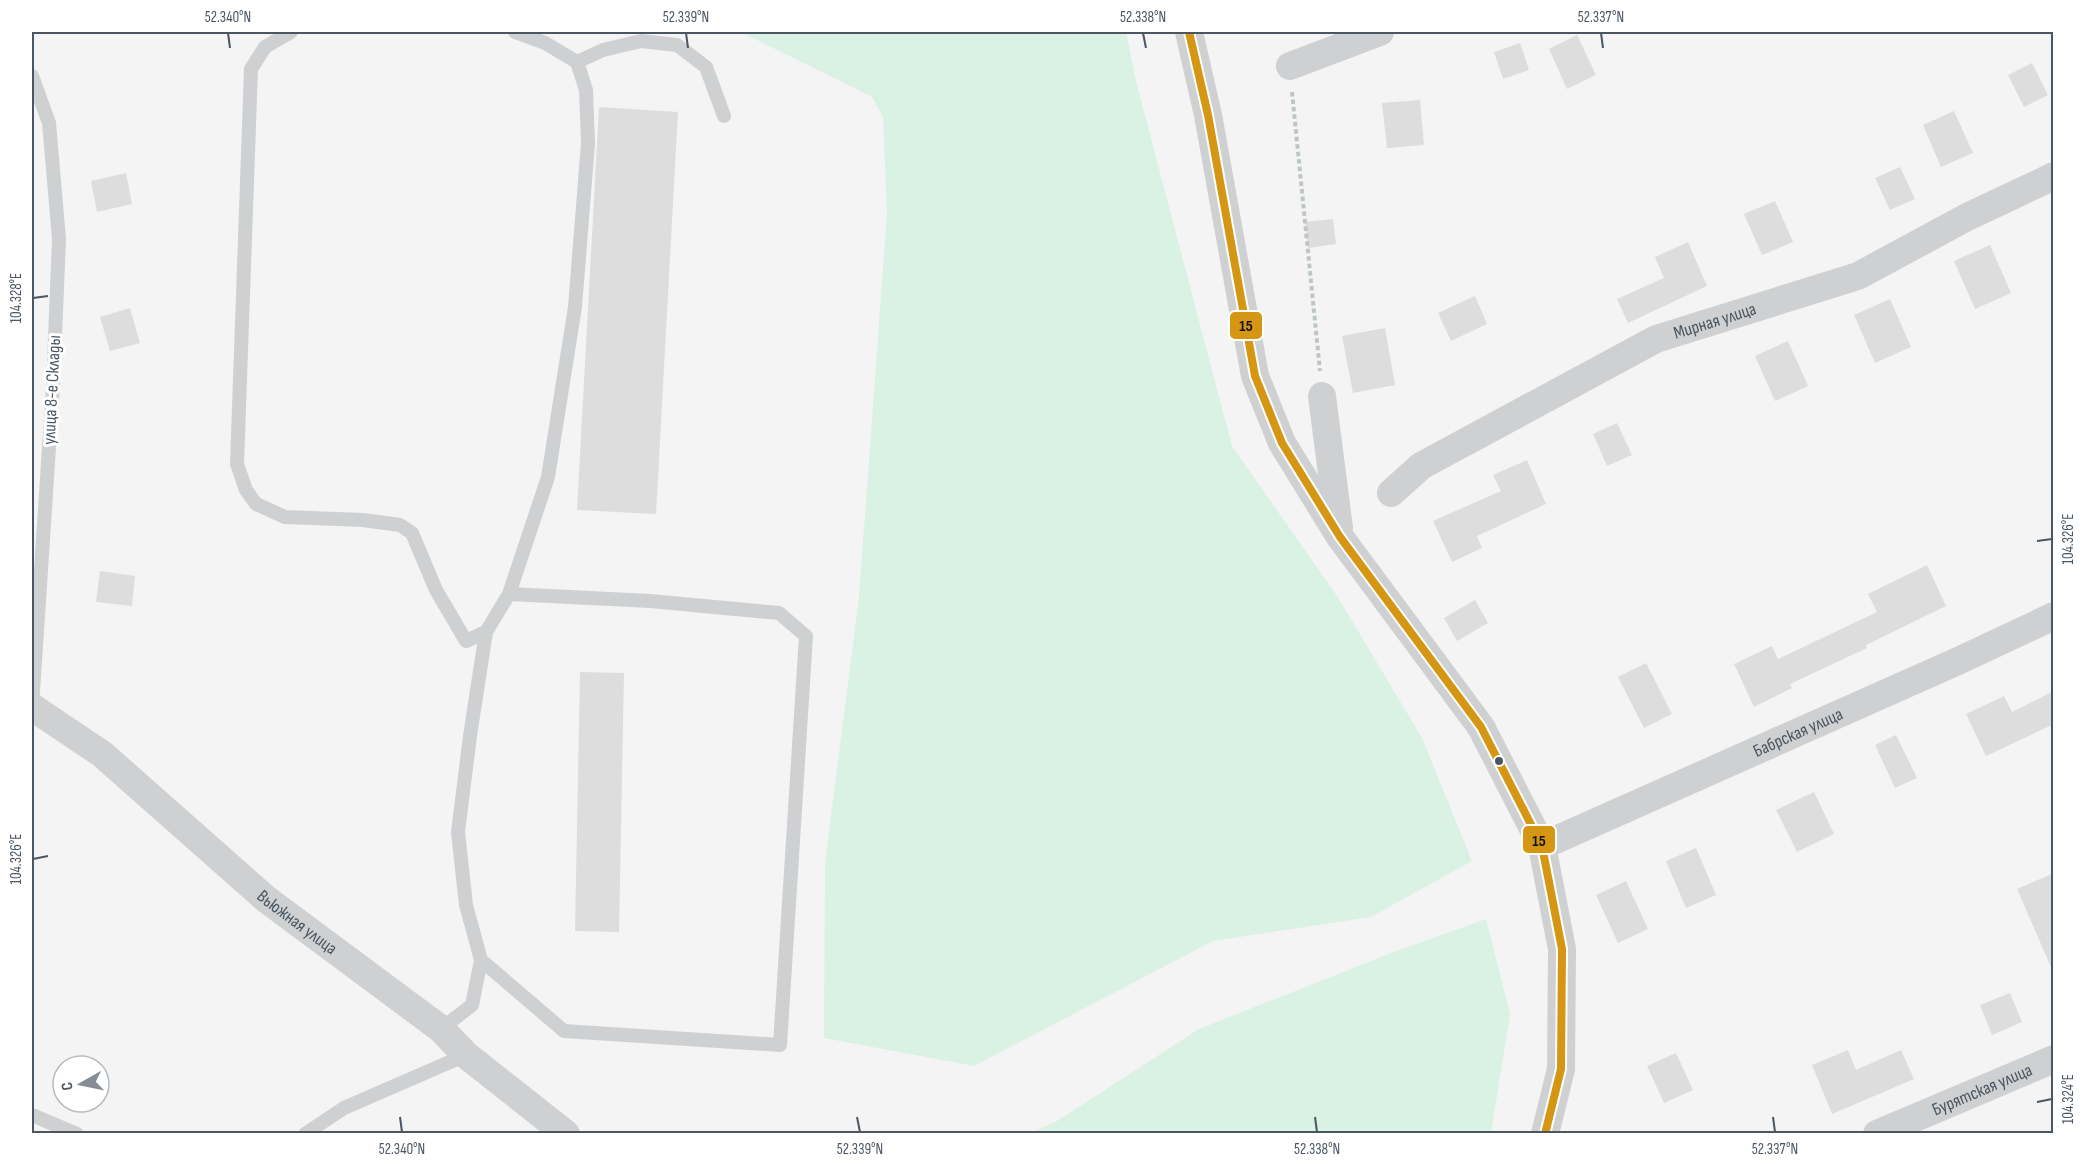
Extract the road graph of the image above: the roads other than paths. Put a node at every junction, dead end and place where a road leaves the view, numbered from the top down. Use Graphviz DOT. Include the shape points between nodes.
graph roads {
  1 [pos="291,32"];
  2 [pos="515,32"];
  3 [pos="1190,32"];
  4 [pos="1380,32"];
  5 [pos="577,62"];
  6 [pos="1290,66"];
  7 [pos="32,76"];
  8 [pos="724,116"];
  9 [pos="2054,176"];
  10 [pos="1322,396"];
  11 [pos="1391,493"];
  12 [pos="1340,537"];
  13 [pos="509,594"];
  14 [pos="2054,616"];
  15 [pos="486,632"];
  16 [pos="32,707"];
  17 [pos="1542,846"];
  18 [pos="480,960"];
  19 [pos="441,1029"];
  20 [pos="466,1055"];
  21 [pos="2054,1059"];
  22 [pos="32,1115"];
  23 [pos="77,1134"];
  24 [pos="305,1134"];
  25 [pos="566,1134"];
  26 [pos="1545,1134"];
  27 [pos="1877,1134"];
  1 -- 15 [label="lane" via="265,48 251,69 237,464 246,490 256,504 285,517 363,520 400,525 412,533 436,590 466,641"];
  2 -- 5 [label="lane"];
  3 -- 12 [label="street" via="1255,376 1282,442"];
  4 -- 6 [label="street"];
  5 -- 8 [label="lane" via="603,50 641,41 677,45 706,67"];
  5 -- 13 [label="lane" via="586,90 588,143 575,307 548,477"];
  7 -- 16 [label="lane, улица 8-е Склады" via="49,123 59,239"];
  9 -- 11 [label="street, Мирная улица" via="1967,217 1858,276 1656,339 1420,466"];
  10 -- 12 [label="street"];
  12 -- 17 [label="street" via="1480,727"];
  13 -- 15 [label="lane"];
  13 -- 18 [label="lane" via="779,613 806,636 780,1045 564,1031"];
  14 -- 17 [label="street, Бабрская улица"];
  15 -- 18 [label="lane" via="458,832 466,905"];
  16 -- 19 [label="street, Вьюжная улица" via="102,754 266,899"];
  17 -- 26 [label="street" via="1562,949 1561,1069"];
  18 -- 19 [label="lane" via="472,1005"];
  19 -- 20 [label="street, Вьюжная улица"];
  20 -- 24 [label="lane" via="344,1108"];
  20 -- 25 [label="street, Вьюжная улица"];
  21 -- 27 [label="street, Бурятская улица"];
  22 -- 23 [label="lane"];
}
